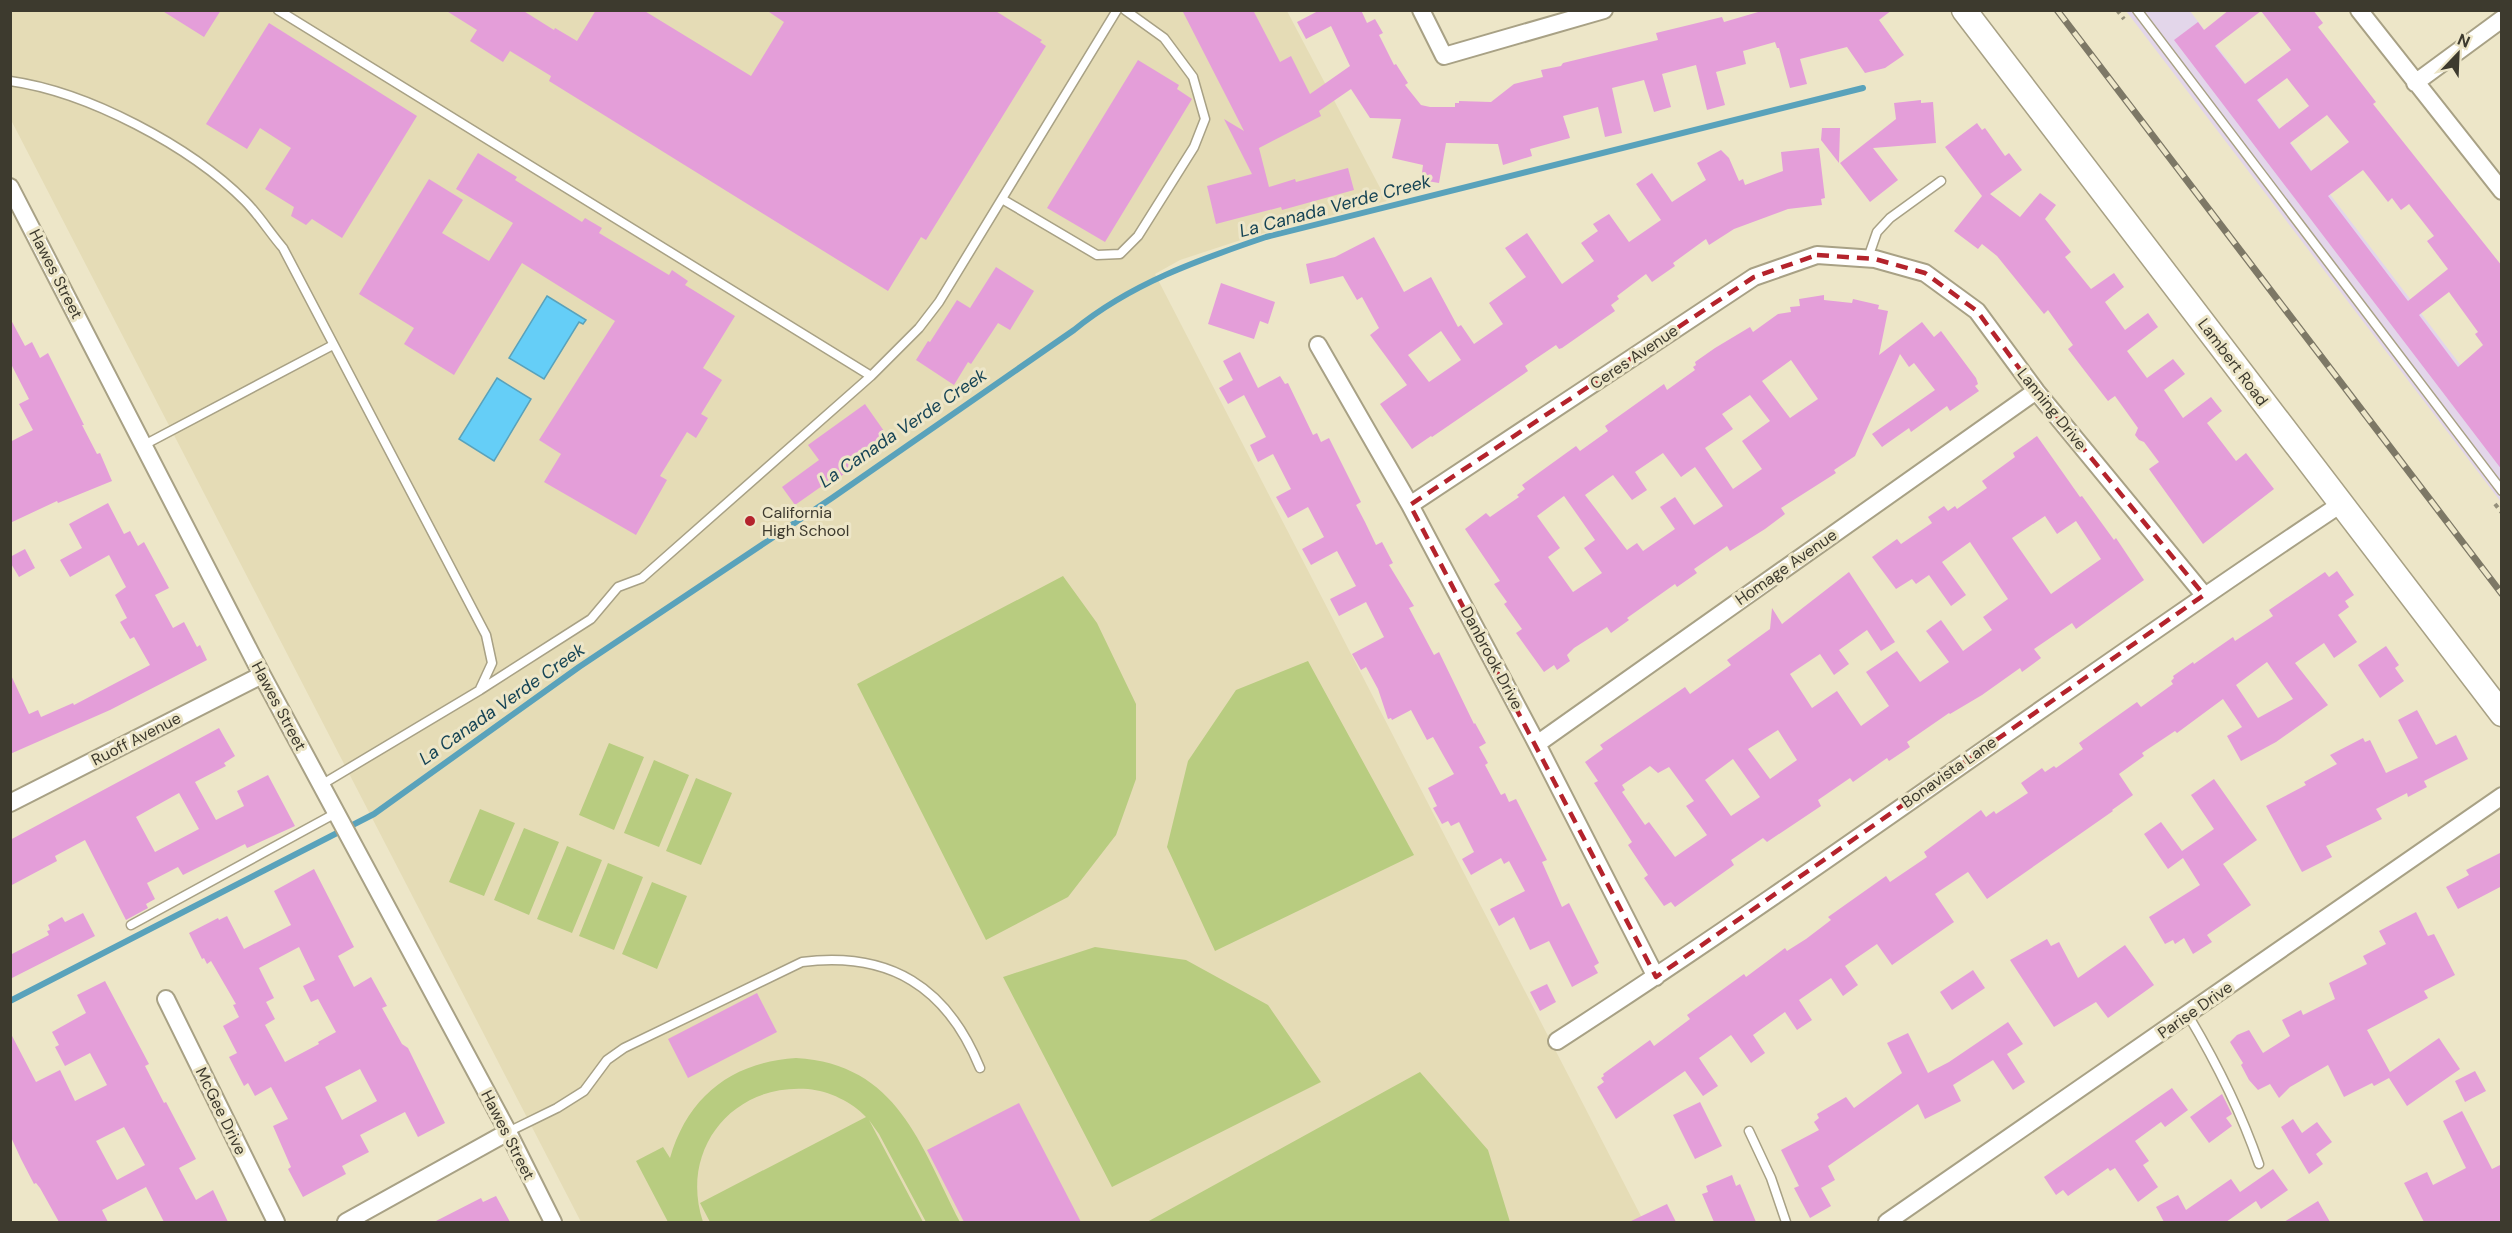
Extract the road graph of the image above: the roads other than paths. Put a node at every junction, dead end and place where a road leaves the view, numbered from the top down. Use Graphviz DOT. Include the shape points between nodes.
graph roads {
  1 [pos="278,10"];
  2 [pos="1117,10"];
  3 [pos="1125,10"];
  4 [pos="1421,10"];
  5 [pos="1604,10"];
  6 [pos="1964,10"];
  7 [pos="2137,10"];
  8 [pos="2359,10"];
  9 [pos="2502,19"];
  10 [pos="10,81"];
  11 [pos="2415,83"];
  12 [pos="1941,181"];
  13 [pos="10,187"];
  14 [pos="2502,191"];
  15 [pos="1002,199"];
  16 [pos="1872,259"];
  17 [pos="333,345"];
  18 [pos="1318,345"];
  19 [pos="871,376"];
  20 [pos="2036,391"];
  21 [pos="144,445"];
  22 [pos="2502,491"];
  23 [pos="2341,504"];
  24 [pos="1410,505"];
  25 [pos="2204,595"];
  26 [pos="262,675"];
  27 [pos="480,690"];
  28 [pos="2502,714"];
  29 [pos="1537,744"];
  30 [pos="321,784"];
  31 [pos="2502,796"];
  32 [pos="10,802"];
  33 [pos="338,816"];
  34 [pos="131,925"];
  35 [pos="1656,977"];
  36 [pos="166,999"];
  37 [pos="2187,1015"];
  38 [pos="1557,1041"];
  39 [pos="980,1068"];
  40 [pos="1749,1131"];
  41 [pos="508,1132"];
  42 [pos="2259,1164"];
  43 [pos="276,1222"];
  44 [pos="346,1222"];
  45 [pos="553,1222"];
  46 [pos="1786,1222"];
  47 [pos="1887,1222"];
  1 -- 19 [label="lane"];
  2 -- 15 [label="lane"];
  3 -- 15 [label="lane" via="1164,39 1193,77 1205,119 1194,147 1138,236 1120,254 1097,255"];
  4 -- 5 [label="street" via="1444,56"];
  6 -- 23 [label="main road, Lambert Road"];
  7 -- 22 [label="lane"];
  8 -- 11 [label="street"];
  9 -- 11 [label="street"];
  10 -- 17 [label="lane" via="63,94 119,116 207,167 246,202 283,248"];
  11 -- 14 [label="street"];
  12 -- 16 [label="lane" via="1877,232"];
  13 -- 21 [label="street, Hawes Street"];
  15 -- 19 [label="lane" via="939,302"];
  16 -- 20 [label="street, Lanning Drive" via="1925,273 1977,311"];
  16 -- 24 [label="street, Ceres Avenue" via="1817,255 1754,277"];
  17 -- 21 [label="lane"];
  17 -- 27 [label="lane" via="486,635 492,663"];
  18 -- 24 [label="street, Danbrook Drive"];
  19 -- 27 [label="lane" via="642,578 618,587 591,619"];
  20 -- 25 [label="street, Lanning Drive"];
  20 -- 29 [label="street, Homage Avenue"];
  21 -- 26 [label="street, Hawes Street"];
  23 -- 25 [label="street, Bonavista Lane"];
  23 -- 28 [label="main road, Lambert Road"];
  24 -- 29 [label="street, Danbrook Drive"];
  25 -- 35 [label="street, Bonavista Lane"];
  26 -- 30 [label="street, Hawes Street"];
  26 -- 32 [label="street, Ruoff Avenue"];
  27 -- 30 [label="lane"];
  29 -- 35 [label="street, Danbrook Drive"];
  30 -- 33 [label="street, Hawes Street"];
  31 -- 37 [label="street, Parise Drive"];
  33 -- 34 [label="lane"];
  33 -- 41 [label="street, Hawes Street"];
  35 -- 38 [label="street, Bonavista Lane"];
  36 -- 43 [label="street, McGee Drive"];
  37 -- 42 [label="lane" via="2227,1088"];
  37 -- 47 [label="street, Parise Drive"];
  39 -- 41 [label="lane" via="970,1044 947,1010 916,984 864,961 802,962 624,1048 607,1060 584,1091"];
  40 -- 46 [label="lane"];
  41 -- 44 [label="street"];
  41 -- 45 [label="street, Hawes Street"];
}
